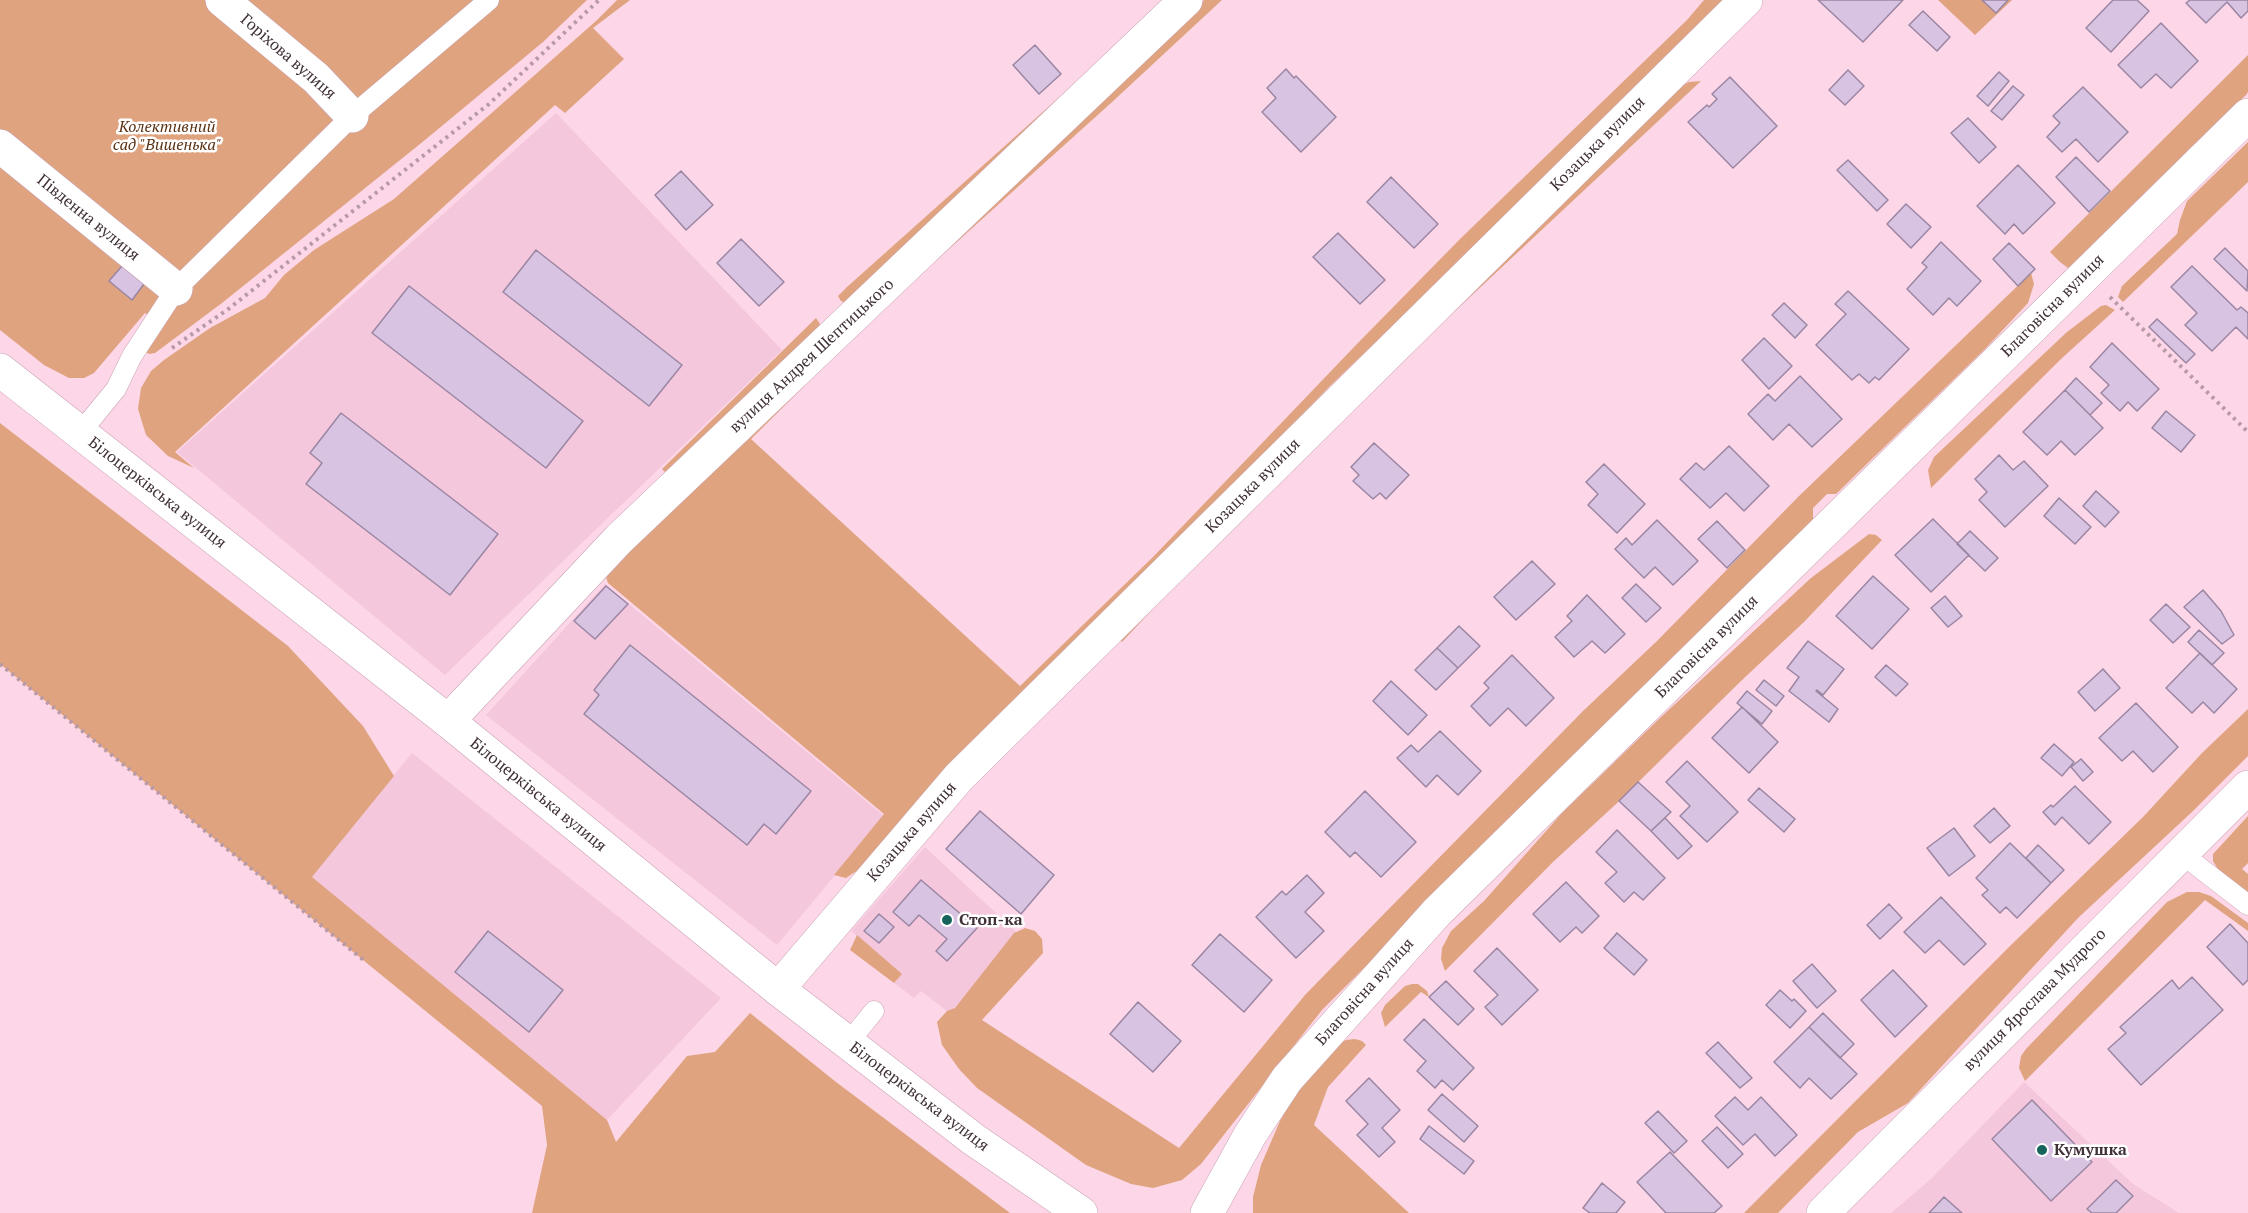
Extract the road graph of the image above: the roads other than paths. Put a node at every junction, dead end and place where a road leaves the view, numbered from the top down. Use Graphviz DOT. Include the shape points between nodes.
graph roads {
  1 [pos="222,0"];
  2 [pos="489,0"];
  3 [pos="1185,0"];
  4 [pos="1746,0"];
  5 [pos="2248,115"];
  6 [pos="352,116"];
  7 [pos="0,146"];
  8 [pos="176,289"];
  9 [pos="0,370"];
  10 [pos="80,433"];
  11 [pos="448,721"];
  12 [pos="2248,787"];
  13 [pos="2182,854"];
  14 [pos="2248,905"];
  15 [pos="778,989"];
  16 [pos="874,1011"];
  17 [pos="848,1043"];
  18 [pos="1081,1213"];
  19 [pos="1207,1213"];
  20 [pos="1823,1213"];
  1 -- 6 [label="street, Горіхова вулиця" via="316,78"];
  2 -- 6 [label="lane"];
  3 -- 11 [label="street, вулиця Андрея Шептицького" via="619,539"];
  4 -- 15 [label="street, Козацька вулиця" via="959,777"];
  5 -- 19 [label="street, Благовісна вулиця" via="1437,912 1287,1079 1250,1135"];
  6 -- 8 [label="lane"];
  7 -- 8 [label="street, Південна вулиця"];
  8 -- 10 [label="lane" via="132,356 116,389"];
  9 -- 10 [label="street, Білоцерківська вулиця"];
  10 -- 11 [label="street, Білоцерківська вулиця"];
  11 -- 15 [label="street, Білоцерківська вулиця"];
  12 -- 13 [label="street, вулиця Ярослава Мудрого"];
  13 -- 14 [label="lane"];
  13 -- 20 [label="street, вулиця Ярослава Мудрого"];
  15 -- 17 [label="street, Білоцерківська вулиця"];
  16 -- 17 [label="lane"];
  17 -- 18 [label="street, Білоцерківська вулиця" via="973,1139"];
}
